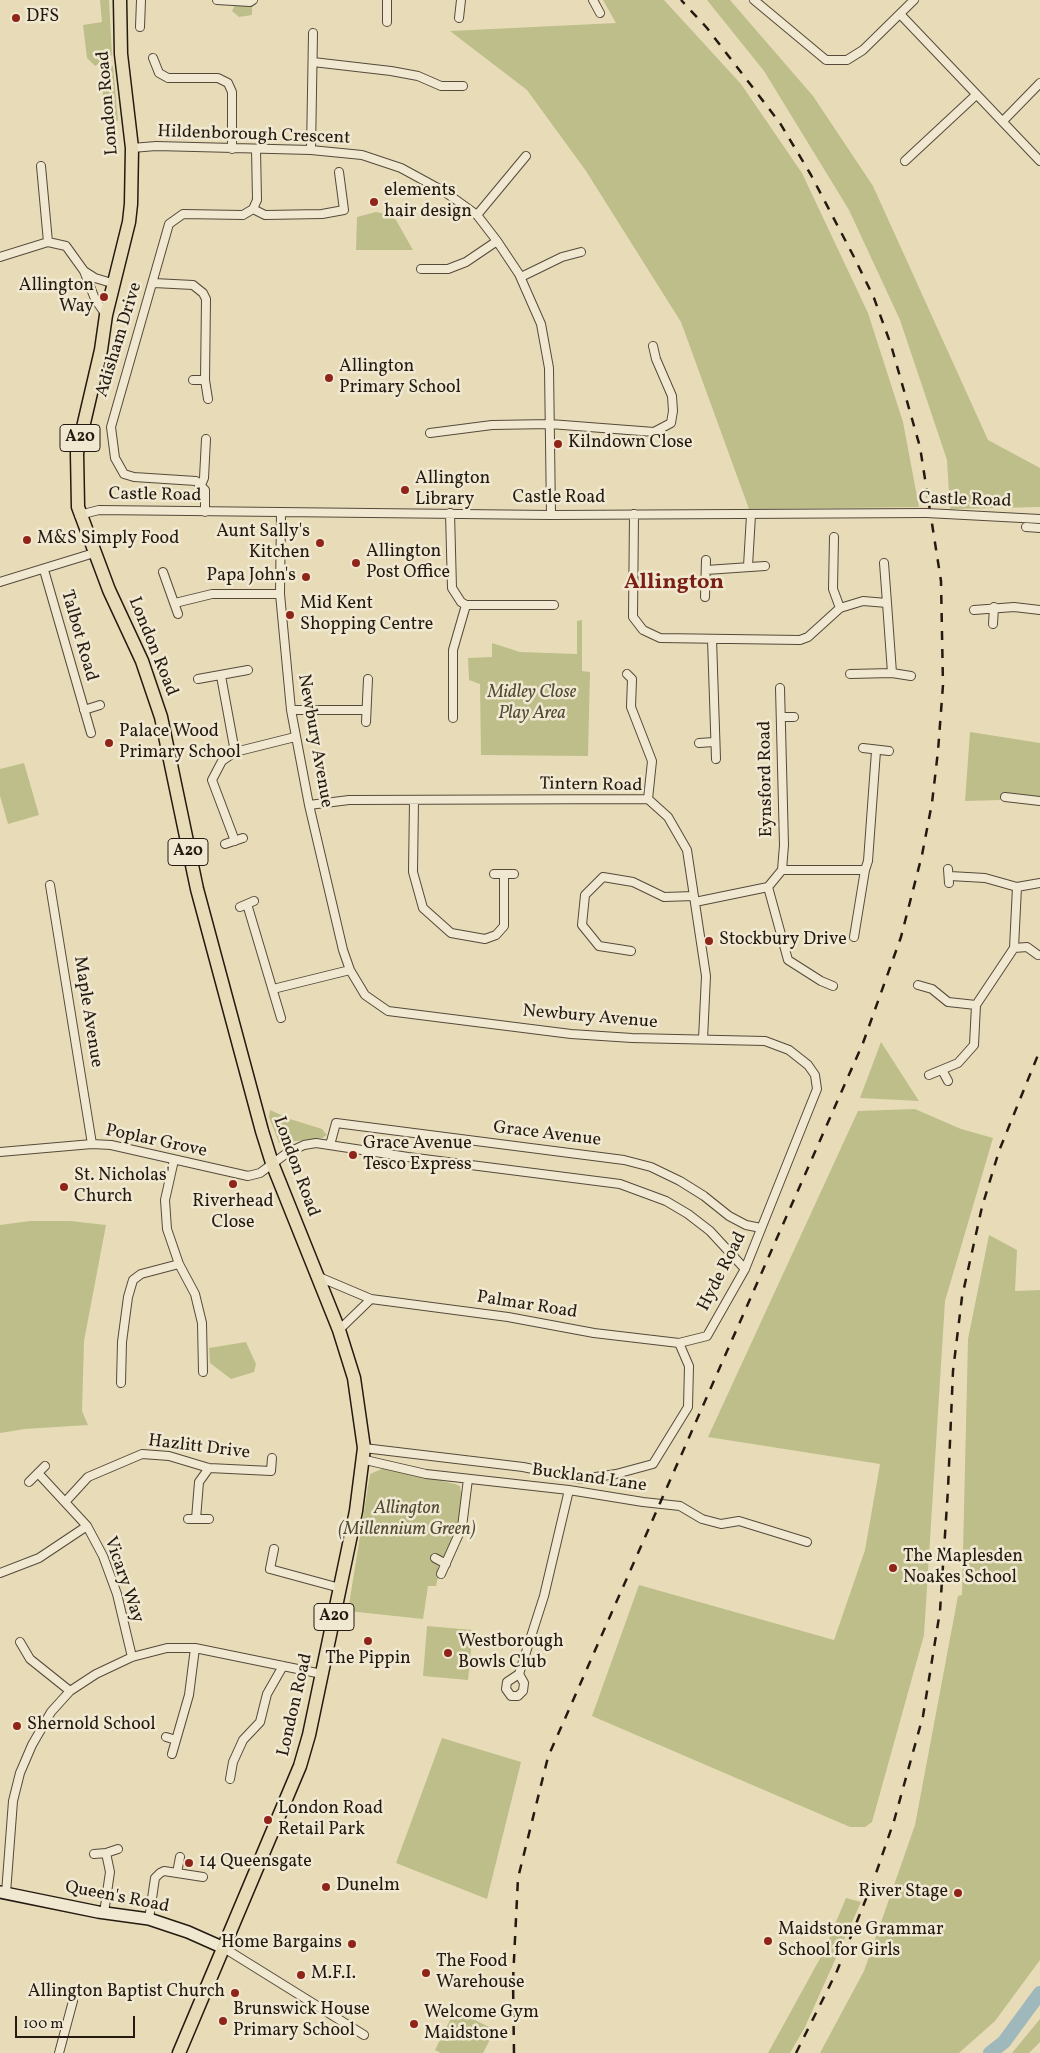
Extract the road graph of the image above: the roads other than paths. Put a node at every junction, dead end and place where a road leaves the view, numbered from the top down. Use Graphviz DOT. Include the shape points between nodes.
graph roads {
  1 [pos="120,0"];
  2 [pos="141,0"];
  3 [pos="217,0"];
  4 [pos="253,0"];
  5 [pos="387,0"];
  6 [pos="461,0"];
  7 [pos="593,0"];
  8 [pos="754,0"];
  9 [pos="914,0"];
  10 [pos="600,13"];
  11 [pos="900,14"];
  12 [pos="459,18"];
  13 [pos="387,22"];
  14 [pos="140,27"];
  15 [pos="313,32"];
  16 [pos="152,58"];
  17 [pos="313,62"];
  18 [pos="1040,83"];
  19 [pos="463,86"];
  20 [pos="976,95"];
  21 [pos="1003,121"];
  22 [pos="132,148"];
  23 [pos="232,149"];
  24 [pos="256,149"];
  25 [pos="311,150"];
  26 [pos="526,156"];
  27 [pos="905,161"];
  28 [pos="1040,161"];
  29 [pos="41,166"];
  30 [pos="339,172"];
  31 [pos="253,209"];
  32 [pos="477,215"];
  33 [pos="498,241"];
  34 [pos="48,242"];
  35 [pos="581,252"];
  36 [pos="0,257"];
  37 [pos="421,269"];
  38 [pos="84,271"];
  39 [pos="520,277"];
  40 [pos="154,283"];
  41 [pos="115,284"];
  42 [pos="106,315"];
  43 [pos="653,346"];
  44 [pos="193,380"];
  45 [pos="205,380"];
  46 [pos="208,399"];
  47 [pos="550,424"];
  48 [pos="430,433"];
  49 [pos="206,439"];
  50 [pos="201,485"];
  51 [pos="205,512"];
  52 [pos="281,513"];
  53 [pos="450,513"];
  54 [pos="634,514"];
  55 [pos="551,515"];
  56 [pos="751,515"];
  57 [pos="79,516"];
  58 [pos="1040,519"];
  59 [pos="1026,527"];
  60 [pos="1040,528"];
  61 [pos="834,537"];
  62 [pos="94,552"];
  63 [pos="706,560"];
  64 [pos="884,563"];
  65 [pos="748,566"];
  66 [pos="765,566"];
  67 [pos="44,570"];
  68 [pos="706,570"];
  69 [pos="163,572"];
  70 [pos="0,582"];
  71 [pos="280,594"];
  72 [pos="705,597"];
  73 [pos="175,602"];
  74 [pos="888,603"];
  75 [pos="466,605"];
  76 [pos="554,605"];
  77 [pos="994,607"];
  78 [pos="840,608"];
  79 [pos="974,610"];
  80 [pos="1040,610"];
  81 [pos="178,614"];
  82 [pos="993,624"];
  83 [pos="712,639"];
  84 [pos="248,670"];
  85 [pos="892,673"];
  86 [pos="627,674"];
  87 [pos="850,674"];
  88 [pos="221,676"];
  89 [pos="911,676"];
  90 [pos="198,679"];
  91 [pos="368,679"];
  92 [pos="780,688"];
  93 [pos="100,705"];
  94 [pos="84,710"];
  95 [pos="291,710"];
  96 [pos="366,710"];
  97 [pos="781,717"];
  98 [pos="453,718"];
  99 [pos="794,718"];
  100 [pos="366,722"];
  101 [pos="92,733"];
  102 [pos="295,737"];
  103 [pos="714,742"];
  104 [pos="699,743"];
  105 [pos="863,748"];
  106 [pos="876,751"];
  107 [pos="889,751"];
  108 [pos="235,752"];
  109 [pos="716,759"];
  110 [pos="1006,797"];
  111 [pos="648,799"];
  112 [pos="414,800"];
  113 [pos="1040,801"];
  114 [pos="309,805"];
  115 [pos="225,844"];
  116 [pos="782,870"];
  117 [pos="865,870"];
  118 [pos="494,874"];
  119 [pos="514,874"];
  120 [pos="504,875"];
  121 [pos="949,876"];
  122 [pos="1040,883"];
  123 [pos="50,885"];
  124 [pos="768,887"];
  125 [pos="1017,887"];
  126 [pos="694,899"];
  127 [pos="247,904"];
  128 [pos="854,937"];
  129 [pos="1014,948"];
  130 [pos="631,951"];
  131 [pos="1037,956"];
  132 [pos="350,970"];
  133 [pos="826,972"];
  134 [pos="821,981"];
  135 [pos="918,985"];
  136 [pos="833,986"];
  137 [pos="272,989"];
  138 [pos="976,1005"];
  139 [pos="281,1018"];
  140 [pos="703,1039"];
  141 [pos="942,1070"];
  142 [pos="928,1075"];
  143 [pos="948,1081"];
  144 [pos="817,1095"];
  145 [pos="92,1144"];
  146 [pos="330,1145"];
  147 [pos="0,1152"];
  148 [pos="174,1160"];
  149 [pos="272,1162"];
  150 [pos="761,1228"];
  151 [pos="179,1264"];
  152 [pos="745,1269"];
  153 [pos="319,1278"];
  154 [pos="370,1299"];
  155 [pos="339,1330"];
  156 [pos="679,1343"];
  157 [pos="203,1372"];
  158 [pos="121,1382"];
  159 [pos="362,1454"];
  160 [pos="272,1458"];
  161 [pos="45,1466"];
  162 [pos="209,1468"];
  163 [pos="38,1473"];
  164 [pos="468,1480"];
  165 [pos="29,1482"];
  166 [pos="569,1490"];
  167 [pos="66,1502"];
  168 [pos="209,1519"];
  169 [pos="87,1526"];
  170 [pos="807,1542"];
  171 [pos="274,1549"];
  172 [pos="435,1558"];
  173 [pos="446,1564"];
  174 [pos="0,1573"];
  175 [pos="441,1574"];
  176 [pos="340,1588"];
  177 [pos="20,1642"];
  178 [pos="195,1648"];
  179 [pos="132,1657"];
  180 [pos="283,1666"];
  181 [pos="322,1674"];
  182 [pos="519,1674"];
  183 [pos="70,1691"];
  184 [pos="166,1737"];
  185 [pos="176,1740"];
  186 [pos="172,1754"];
  187 [pos="230,1779"];
  188 [pos="118,1849"];
  189 [pos="106,1853"];
  190 [pos="94,1854"];
  191 [pos="180,1857"];
  192 [pos="177,1873"];
  193 [pos="203,1877"];
  194 [pos="4,1891"];
  195 [pos="104,1913"];
  196 [pos="148,1919"];
  197 [pos="224,1948"];
  198 [pos="73,2001"];
  199 [pos="364,2035"];
  200 [pos="59,2053"];
  201 [pos="179,2053"];
  1 -- 22 [label="main road, London Road / A20"];
  2 -- 14 [label="street"];
  3 -- 4 [label="street"];
  5 -- 13 [label="street"];
  6 -- 12 [label="street"];
  7 -- 10 [label="street"];
  8 -- 11 [label="street" via="826,60 847,60 863,50"];
  9 -- 11 [label="street"];
  11 -- 20 [label="street"];
  15 -- 17 [label="street"];
  16 -- 23 [label="street" via="159,73 168,78 218,78 228,83 232,92"];
  17 -- 19 [label="street" via="418,76 441,86"];
  17 -- 25 [label="street"];
  18 -- 21 [label="street"];
  20 -- 21 [label="street"];
  20 -- 27 [label="street"];
  21 -- 28 [label="street"];
  22 -- 23 [label="street, Hildenborough Crescent"];
  22 -- 41 [label="main road, London Road / A20" via="131,204"];
  23 -- 24 [label="street, Hildenborough Crescent"];
  24 -- 25 [label="street, Hildenborough Crescent"];
  24 -- 31 [label="street" via="257,200"];
  25 -- 32 [label="street, Hildenborough Crescent" via="362,155 401,168 445,192"];
  26 -- 32 [label="street"];
  29 -- 34 [label="street"];
  30 -- 31 [label="street, Adisham Drive" via="344,210 322,214 265,215"];
  31 -- 40 [label="street, Adisham Drive" via="243,215 184,214 175,218 165,232"];
  32 -- 33 [label="street, Hildenborough Crescent"];
  33 -- 37 [label="street" via="466,262 448,269"];
  33 -- 39 [label="street, Hildenborough Crescent"];
  34 -- 36 [label="street"];
  34 -- 38 [label="street" via="66,246"];
  35 -- 39 [label="street" via="562,257"];
  38 -- 41 [label="street"];
  38 -- 42 [label="street" via="95,299"];
  39 -- 47 [label="street, Hildenborough Crescent" via="541,324 549,368"];
  40 -- 45 [label="street" via="193,285 203,293 206,299"];
  40 -- 50 [label="street, Adisham Drive" via="129,357 111,427 115,458 124,474 189,480"];
  41 -- 42 [label="main road, London Road / A20"];
  42 -- 57 [label="main road, London Road / A20" via="77,453"];
  43 -- 47 [label="street" via="672,396 671,424 654,432"];
  44 -- 45 [label="street"];
  45 -- 46 [label="street"];
  47 -- 48 [label="street" via="492,425"];
  47 -- 55 [label="street, Hildenborough Crescent"];
  49 -- 50 [label="street"];
  50 -- 51 [label="street" via="205,490"];
  51 -- 52 [label="street, Castle Road"];
  51 -- 57 [label="street, Castle Road" via="99,510"];
  52 -- 53 [label="street, Castle Road"];
  52 -- 71 [label="street, Newbury Avenue"];
  53 -- 55 [label="street, Castle Road"];
  53 -- 75 [label="street" via="452,588"];
  54 -- 55 [label="street, Castle Road"];
  54 -- 56 [label="street, Castle Road"];
  54 -- 83 [label="street" via="633,617 643,630 660,638"];
  56 -- 58 [label="street, Castle Road, bridge" via="926,513"];
  56 -- 65 [label="street"];
  57 -- 62 [label="main road, London Road / A20"];
  59 -- 60 [label="street"];
  61 -- 78 [label="street" via="833,589"];
  62 -- 67 [label="street"];
  62 -- 149 [label="main road, London Road / A20" via="142,661 161,716 197,889"];
  63 -- 68 [label="street"];
  64 -- 74 [label="street"];
  65 -- 66 [label="street"];
  65 -- 68 [label="street"];
  67 -- 70 [label="street"];
  67 -- 94 [label="street, Talbot Road"];
  68 -- 72 [label="street"];
  69 -- 73 [label="street"];
  71 -- 73 [label="street" via="212,594"];
  71 -- 95 [label="street, Newbury Avenue"];
  73 -- 81 [label="street"];
  74 -- 78 [label="street" via="863,601"];
  74 -- 85 [label="street"];
  75 -- 76 [label="street"];
  75 -- 98 [label="street" via="454,650"];
  77 -- 79 [label="street"];
  77 -- 80 [label="street"];
  77 -- 82 [label="street"];
  78 -- 83 [label="street" via="808,637 800,640 767,636"];
  83 -- 103 [label="street"];
  84 -- 88 [label="street"];
  85 -- 87 [label="street"];
  85 -- 89 [label="street"];
  86 -- 111 [label="street" via="632,680 631,707 652,761"];
  88 -- 90 [label="street"];
  88 -- 108 [label="street"];
  91 -- 96 [label="street"];
  92 -- 97 [label="street, Eynsford Road"];
  93 -- 94 [label="street, Talbot Road"];
  94 -- 101 [label="street, Talbot Road"];
  95 -- 96 [label="street"];
  95 -- 102 [label="street, Newbury Avenue"];
  96 -- 100 [label="street"];
  97 -- 99 [label="street"];
  97 -- 116 [label="street, Eynsford Road"];
  102 -- 108 [label="street"];
  102 -- 114 [label="street, Newbury Avenue"];
  103 -- 104 [label="street"];
  103 -- 109 [label="street"];
  105 -- 106 [label="street"];
  106 -- 107 [label="street"];
  106 -- 117 [label="street"];
  108 -- 115 [label="street" via="222,761 212,780 239,839"];
  110 -- 113 [label="street"];
  111 -- 112 [label="street, Tintern Road"];
  111 -- 126 [label="street, Tintern Road" via="668,817 687,850"];
  112 -- 114 [label="street, Tintern Road" via="349,800"];
  112 -- 120 [label="street" via="413,872 423,908 451,933 485,939 496,935 504,926"];
  114 -- 132 [label="street, Newbury Avenue"];
  116 -- 117 [label="street"];
  116 -- 124 [label="street"];
  117 -- 128 [label="street"];
  118 -- 120 [label="street"];
  119 -- 120 [label="street"];
  121 -- 125 [label="street" via="985,878"];
  122 -- 125 [label="street"];
  123 -- 145 [label="street, Maple Avenue"];
  124 -- 126 [label="street"];
  124 -- 134 [label="street" via="788,960"];
  125 -- 129 [label="street"];
  126 -- 130 [label="street" via="664,897 633,882 603,877 586,895 582,925 599,946"];
  126 -- 140 [label="street, Tintern Road" via="706,976"];
  127 -- 137 [label="street"];
  129 -- 131 [label="street" via="1027,948"];
  129 -- 138 [label="street"];
  132 -- 137 [label="street"];
  132 -- 140 [label="street, Newbury Avenue" via="365,995 388,1011 571,1034"];
  133 -- 134 [label="street"];
  134 -- 136 [label="street"];
  135 -- 138 [label="street" via="932,989 948,1002"];
  137 -- 139 [label="street"];
  138 -- 141 [label="street" via="974,1045 958,1063"];
  140 -- 144 [label="street, Newbury Avenue" via="764,1041 789,1050 808,1064 815,1075"];
  141 -- 142 [label="street"];
  141 -- 143 [label="street"];
  144 -- 150 [label="street, Hyde Road"];
  145 -- 147 [label="street, Poplar Grove"];
  145 -- 148 [label="street, Poplar Grove" via="111,1145"];
  146 -- 149 [label="street" via="304,1145"];
  146 -- 150 [label="street, Grace Avenue" via="336,1122 624,1160 651,1167 680,1181 729,1216"];
  146 -- 152 [label="street" via="620,1184 666,1201 688,1214 710,1231"];
  148 -- 149 [label="street, Poplar Grove" via="248,1176 260,1173"];
  148 -- 151 [label="street" via="165,1200 167,1229"];
  149 -- 153 [label="main road, London Road / A20"];
  150 -- 152 [label="street, Hyde Road"];
  151 -- 157 [label="street" via="195,1294 202,1323"];
  151 -- 158 [label="street" via="141,1274 133,1280 122,1342"];
  152 -- 156 [label="street, Hyde Road" via="707,1336"];
  153 -- 154 [label="street, Palmar Road"];
  153 -- 155 [label="main road, London Road / A20"];
  154 -- 155 [label="street"];
  154 -- 156 [label="street, Palmar Road"];
  155 -- 159 [label="main road, London Road / A20" via="354,1378"];
  156 -- 159 [label="street, Buckland Lane" via="688,1366 688,1407 653,1464 582,1479 523,1467"];
  159 -- 164 [label="street, Buckland Lane" via="426,1474"];
  159 -- 176 [label="main road, London Road / A20" via="356,1511"];
  160 -- 162 [label="street, Hazlitt Drive" via="271,1471"];
  161 -- 163 [label="street"];
  162 -- 167 [label="street, Hazlitt Drive" via="169,1456 142,1454 88,1477"];
  162 -- 168 [label="street" via="199,1482 192,1519"];
  163 -- 165 [label="street"];
  163 -- 167 [label="street, Vicary Way"];
  164 -- 166 [label="street, Buckland Lane"];
  164 -- 173 [label="street" via="462,1527"];
  166 -- 170 [label="street, Buckland Lane" via="680,1506 702,1519 720,1524 739,1521"];
  166 -- 182 [label="street" via="544,1596"];
  167 -- 169 [label="street, Vicary Way"];
  169 -- 174 [label="street" via="39,1558"];
  169 -- 179 [label="street, Vicary Way" via="103,1556 117,1594"];
  171 -- 176 [label="street" via="270,1569"];
  172 -- 173 [label="street"];
  173 -- 175 [label="street"];
  176 -- 181 [label="main road, London Road / A20"];
  177 -- 183 [label="street" via="30,1659"];
  178 -- 179 [label="street" via="167,1648"];
  178 -- 180 [label="street"];
  178 -- 185 [label="street" via="189,1695"];
  179 -- 183 [label="street"];
  180 -- 181 [label="street"];
  180 -- 187 [label="street" via="267,1694 260,1722 243,1740 233,1762"];
  181 -- 197 [label="main road, London Road / A20" via="300,1766"];
  183 -- 194 [label="street" via="51,1712 20,1773 13,1801"];
  184 -- 185 [label="street"];
  185 -- 186 [label="street"];
  188 -- 189 [label="street"];
  189 -- 190 [label="street"];
  189 -- 195 [label="street" via="110,1872"];
  191 -- 192 [label="street"];
  192 -- 193 [label="street"];
  192 -- 196 [label="street" via="164,1871 156,1878"];
  194 -- 195 [label="street, Queen's Road"];
  195 -- 196 [label="street, Queen's Road"];
  196 -- 197 [label="street, Queen's Road"];
  197 -- 199 [label="street"];
  197 -- 201 [label="main road, London Road / A20"];
  198 -- 200 [label="street"];
}
